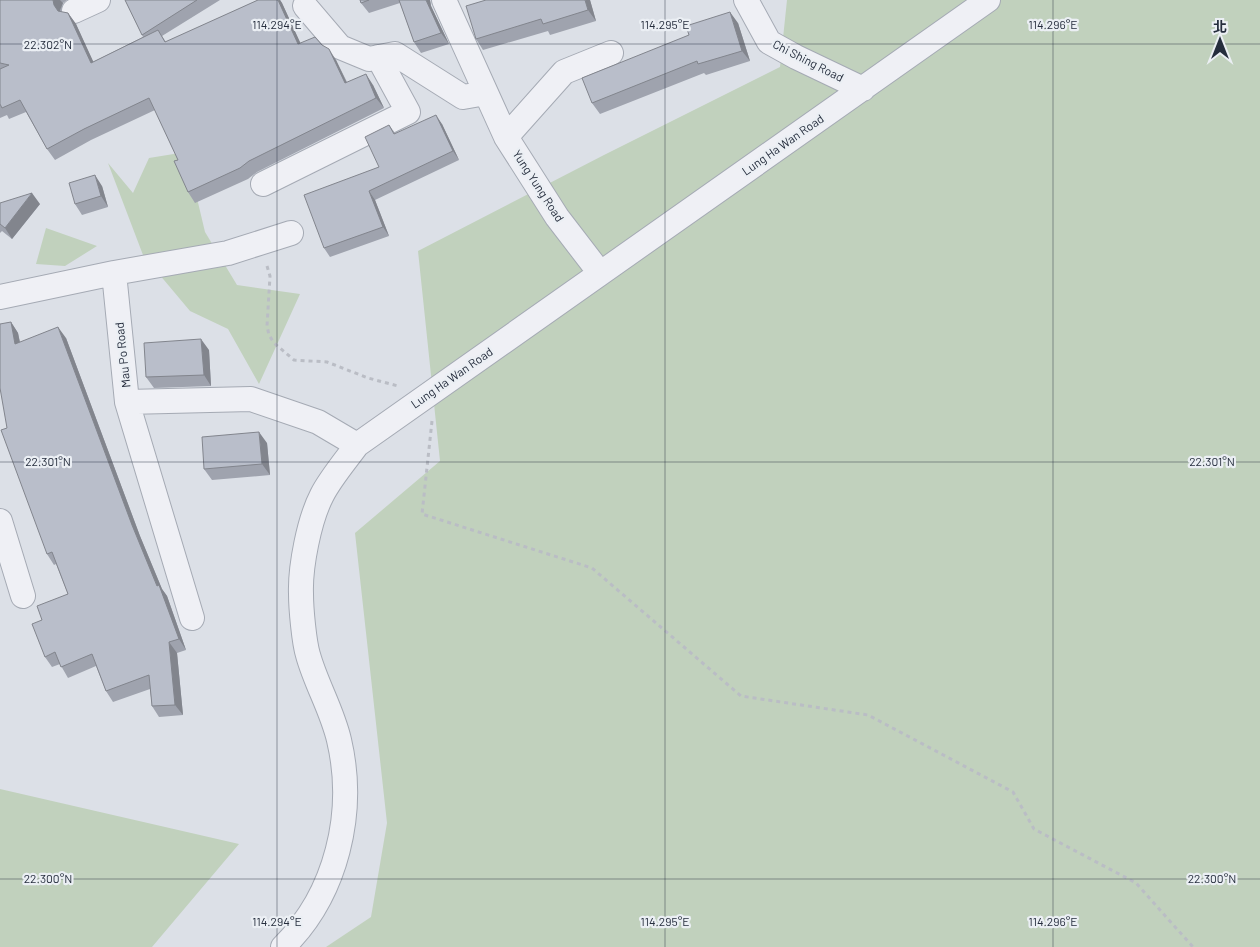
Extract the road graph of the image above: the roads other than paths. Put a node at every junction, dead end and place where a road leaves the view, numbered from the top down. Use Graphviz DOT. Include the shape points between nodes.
graph roads {
  1 [pos="98,0"];
  2 [pos="444,0"];
  3 [pos="746,0"];
  4 [pos="988,0"];
  5 [pos="305,6"];
  6 [pos="74,11"];
  7 [pos="611,53"];
  8 [pos="378,57"];
  9 [pos="863,89"];
  10 [pos="486,93"];
  11 [pos="506,137"];
  12 [pos="263,184"];
  13 [pos="291,233"];
  14 [pos="600,273"];
  15 [pos="114,274"];
  16 [pos="0,297"];
  17 [pos="128,402"];
  18 [pos="357,446"];
  19 [pos="0,521"];
  20 [pos="23,596"];
  21 [pos="192,618"];
  22 [pos="283,947"];
  1 -- 6 [label="street"];
  2 -- 10 [label="street, Yung Yung Road"];
  3 -- 9 [label="street, Chi Shing Road" via="769,42"];
  4 -- 9 [label="street, Lung Ha Wan Road"];
  5 -- 8 [label="street" via="340,47 369,58"];
  7 -- 11 [label="street" via="564,72"];
  8 -- 10 [label="street" via="395,54 463,97"];
  8 -- 12 [label="street" via="408,112"];
  9 -- 14 [label="street, Lung Ha Wan Road"];
  10 -- 11 [label="street, Yung Yung Road"];
  11 -- 14 [label="street, Yung Yung Road" via="557,217"];
  13 -- 15 [label="street" via="228,254"];
  14 -- 18 [label="street, Lung Ha Wan Road"];
  15 -- 16 [label="street"];
  15 -- 17 [label="street, Mau Po Road"];
  17 -- 18 [label="street, Mau Po Road" via="251,399 318,422"];
  17 -- 21 [label="street"];
  18 -- 22 [label="street, Lung Ha Wan Road" via="322,495 306,541 301,594 307,653 331,715 344,766 344,821 339,847 321,897 293,938"];
  19 -- 20 [label="street"];
}
